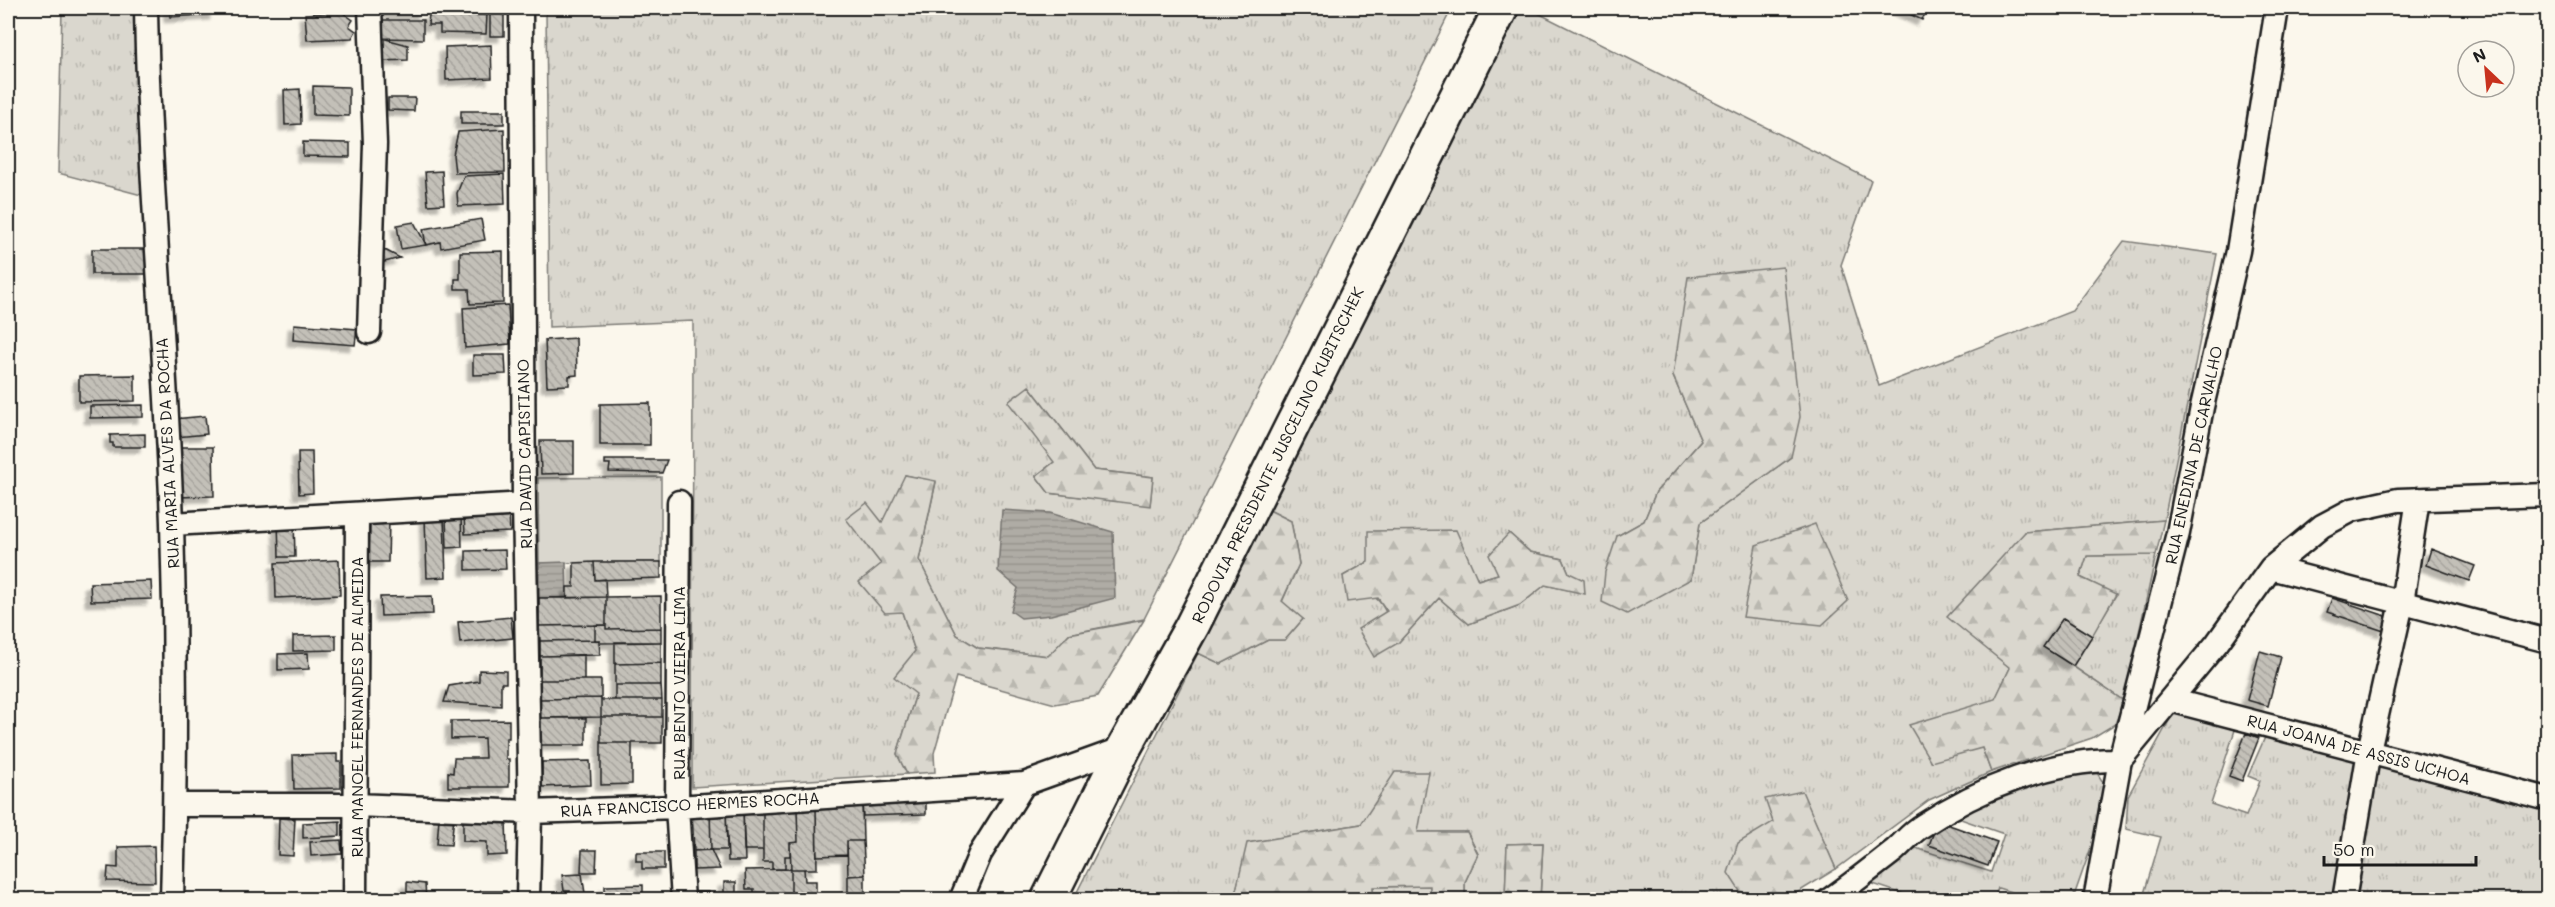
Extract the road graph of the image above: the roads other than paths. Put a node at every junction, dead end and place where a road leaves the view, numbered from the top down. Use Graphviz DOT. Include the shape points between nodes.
graph roads {
  1 [pos="146,8"];
  2 [pos="370,8"];
  3 [pos="521,8"];
  4 [pos="1501,8"];
  5 [pos="2277,8"];
  6 [pos="369,332"];
  7 [pos="2547,495"];
  8 [pos="2418,500"];
  9 [pos="679,502"];
  10 [pos="524,504"];
  11 [pos="357,514"];
  12 [pos="172,524"];
  13 [pos="2271,568"];
  14 [pos="2402,603"];
  15 [pos="2547,641"];
  16 [pos="2170,700"];
  17 [pos="1124,748"];
  18 [pos="2369,751"];
  19 [pos="2120,760"];
  20 [pos="1024,784"];
  21 [pos="2547,799"];
  22 [pos="175,805"];
  23 [pos="355,805"];
  24 [pos="677,807"];
  25 [pos="530,812"];
  26 [pos="172,900"];
  27 [pos="355,900"];
  28 [pos="528,900"];
  29 [pos="683,900"];
  30 [pos="961,900"];
  31 [pos="1048,900"];
  32 [pos="1829,900"];
  33 [pos="2096,900"];
  34 [pos="2344,900"];
  1 -- 12 [label="street, RUA MARIA ALVES DA ROCHA"];
  2 -- 6 [label="street" via="375,144"];
  3 -- 10 [label="street, RUA DAVID CAPISTIANO"];
  4 -- 17 [label="highway, RODOVIA PRESIDENTE JUSCELINO KUBITSCHEK" via="1197,616"];
  5 -- 19 [label="street, RUA ENEDINA DE CARVALHO" via="2238,251 2178,533"];
  7 -- 8 [label="street"];
  8 -- 13 [label="street" via="2352,510 2322,526"];
  8 -- 14 [label="street"];
  9 -- 24 [label="street, RUA BENTO VIEIRA LIMA"];
  10 -- 11 [label="street"];
  10 -- 25 [label="street, RUA DAVID CAPISTIANO"];
  11 -- 12 [label="street"];
  11 -- 23 [label="street, RUA MANOEL FERNANDES DE ALMEIDA"];
  12 -- 22 [label="street, RUA MARIA ALVES DA ROCHA"];
  13 -- 14 [label="street"];
  13 -- 16 [label="street"];
  14 -- 15 [label="street"];
  14 -- 18 [label="street"];
  16 -- 18 [label="street, RUA JOANA DE ASSIS UCHOA"];
  16 -- 19 [label="street"];
  17 -- 20 [label="street, RUA FRANCISCO HERMES ROCHA"];
  17 -- 31 [label="highway, RODOVIA PRESIDENTE JUSCELINO KUBITSCHEK"];
  18 -- 21 [label="street, RUA JOANA DE ASSIS UCHOA"];
  18 -- 34 [label="street"];
  19 -- 32 [label="street" via="2094,760 2044,769 1974,798 1921,826"];
  19 -- 33 [label="street, RUA ENEDINA DE CARVALHO"];
  20 -- 24 [label="street, RUA FRANCISCO HERMES ROCHA"];
  20 -- 30 [label="street" via="980,854"];
  22 -- 23 [label="street, RUA FRANCISCO HERMES ROCHA"];
  22 -- 26 [label="street, RUA MARIA ALVES DA ROCHA"];
  23 -- 25 [label="street, RUA FRANCISCO HERMES ROCHA"];
  23 -- 27 [label="street, RUA MANOEL FERNANDES DE ALMEIDA"];
  24 -- 25 [label="street, RUA FRANCISCO HERMES ROCHA"];
  24 -- 29 [label="street, RUA BENTO VIEIRA LIMA"];
  25 -- 28 [label="street, RUA DAVID CAPISTIANO"];
}
